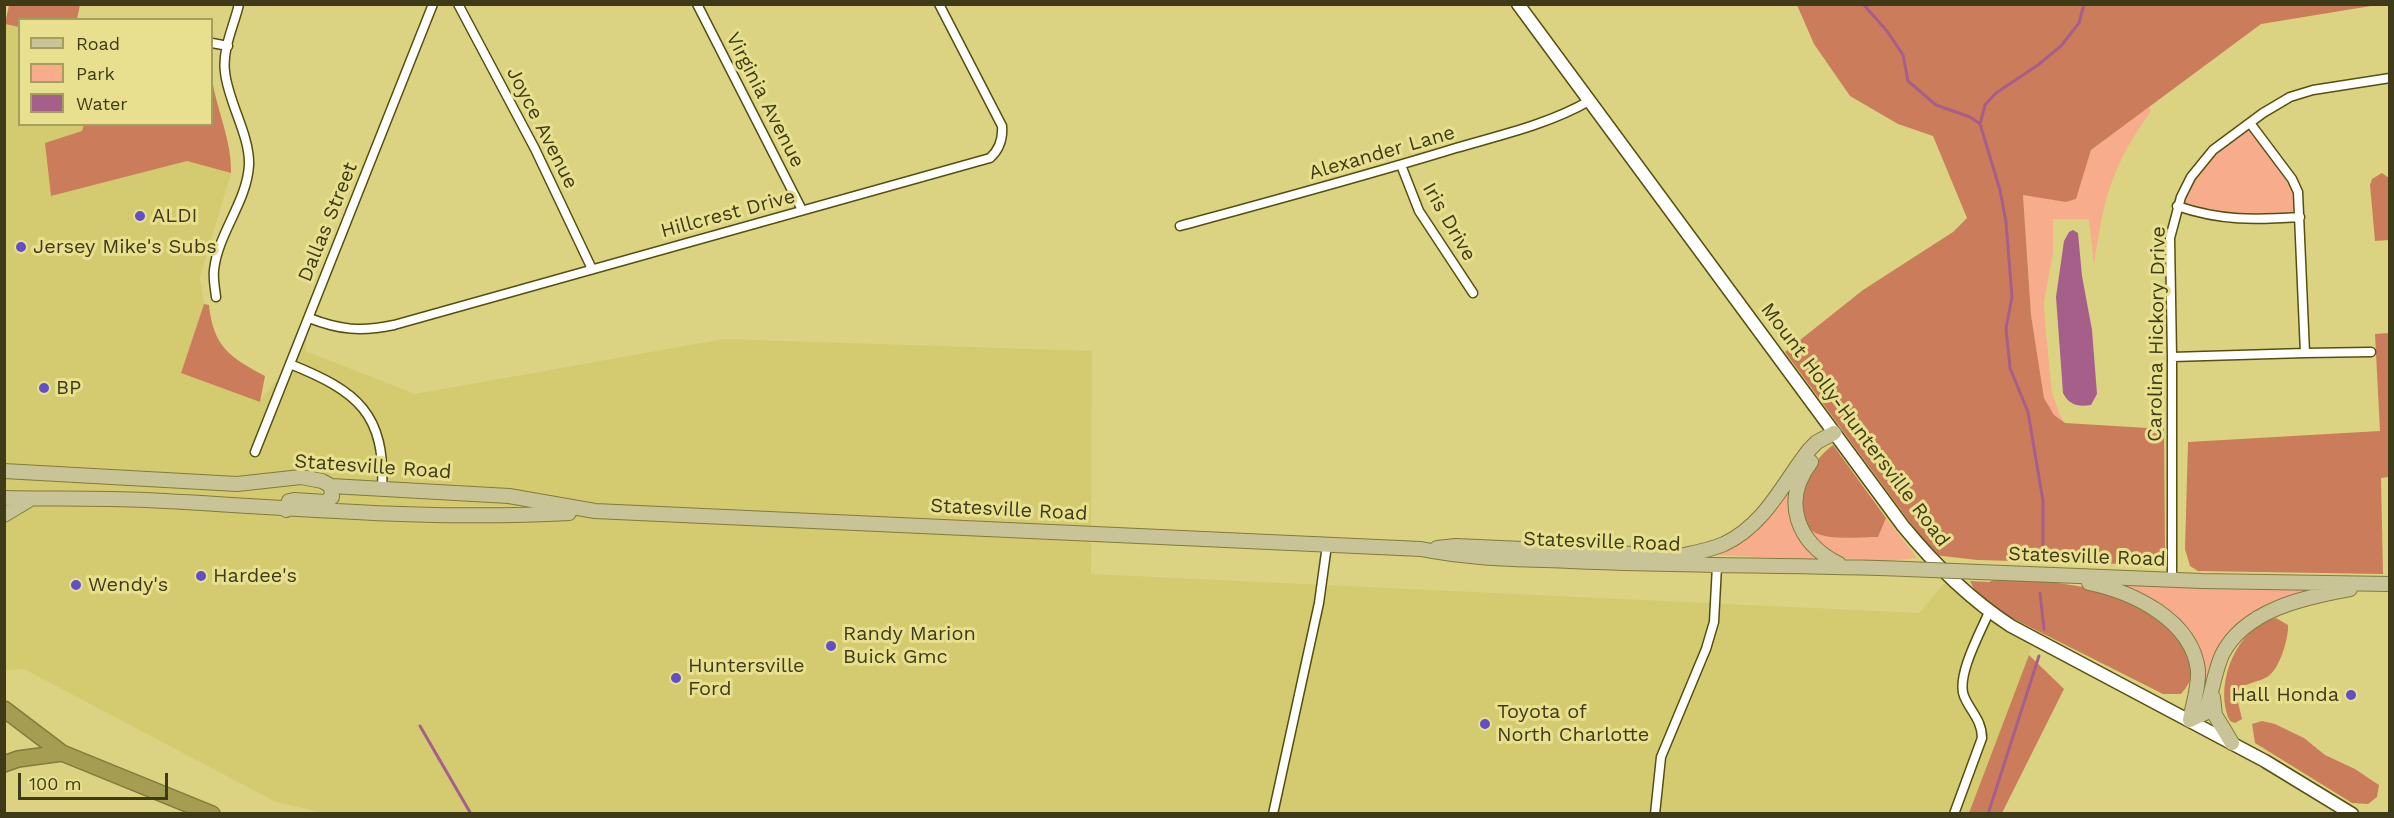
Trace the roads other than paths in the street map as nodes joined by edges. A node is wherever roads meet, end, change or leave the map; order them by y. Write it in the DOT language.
graph roads {
  1 [pos="239,4"];
  2 [pos="433,4"];
  3 [pos="458,4"];
  4 [pos="697,4"];
  5 [pos="939,4"];
  6 [pos="1518,4"];
  7 [pos="213,43"];
  8 [pos="228,46"];
  9 [pos="2390,78"];
  10 [pos="1589,101"];
  11 [pos="2250,123"];
  12 [pos="1401,165"];
  13 [pos="2177,206"];
  14 [pos="802,210"];
  15 [pos="2300,217"];
  16 [pos="1180,226"];
  17 [pos="592,269"];
  18 [pos="1473,293"];
  19 [pos="216,297"];
  20 [pos="309,318"];
  21 [pos="2371,352"];
  22 [pos="2305,353"];
  23 [pos="2172,357"];
  24 [pos="290,364"];
  25 [pos="1834,433"];
  26 [pos="255,452"];
  27 [pos="4,462"];
  28 [pos="4,471"];
  29 [pos="22,471"];
  30 [pos="331,486"];
  31 [pos="382,489"];
  32 [pos="4,498"];
  33 [pos="31,499"];
  34 [pos="286,510"];
  35 [pos="595,511"];
  36 [pos="4,514"];
  37 [pos="1327,544"];
  38 [pos="1421,549"];
  39 [pos="1679,556"];
  40 [pos="1782,564"];
  41 [pos="1717,566"];
  42 [pos="1843,566"];
  43 [pos="2049,576"];
  44 [pos="2172,580"];
  45 [pos="2387,584"];
  46 [pos="1989,612"];
  47 [pos="2212,692"];
  48 [pos="4,695"];
  49 [pos="4,709"];
  50 [pos="2190,720"];
  51 [pos="26,723"];
  52 [pos="2232,743"];
  53 [pos="62,753"];
  54 [pos="4,764"];
  55 [pos="212,813"];
  56 [pos="1273,813"];
  57 [pos="1655,813"];
  58 [pos="1954,813"];
  59 [pos="2352,813"];
  1 -- 8 [label="street"];
  2 -- 20 [label="street, Dallas Street"];
  3 -- 17 [label="street, Joyce Avenue"];
  4 -- 14 [label="street, Virginia Avenue"];
  5 -- 14 [label="street, Hillcrest Drive"];
  6 -- 10 [label="main road, Mount Holly-Huntersville Road"];
  7 -- 8 [label="street"];
  8 -- 19 [label="street"];
  9 -- 11 [label="street, Carolina Hickory Drive"];
  10 -- 12 [label="street, Alexander Lane"];
  10 -- 25 [label="main road, Mount Holly-Huntersville Road"];
  11 -- 13 [label="street, Carolina Hickory Drive"];
  11 -- 15 [label="street"];
  12 -- 16 [label="street, Alexander Lane"];
  12 -- 18 [label="street, Iris Drive"];
  13 -- 15 [label="street"];
  13 -- 23 [label="street, Carolina Hickory Drive"];
  14 -- 17 [label="street, Hillcrest Drive"];
  15 -- 22 [label="street"];
  17 -- 20 [label="street, Hillcrest Drive"];
  20 -- 24 [label="street, Dallas Street"];
  21 -- 22 [label="street"];
  22 -- 23 [label="street"];
  23 -- 44 [label="street, Carolina Hickory Drive"];
  24 -- 26 [label="street, Dallas Street"];
  24 -- 31 [label="street"];
  25 -- 39 [label="main road"];
  25 -- 42 [label="main road"];
  25 -- 46 [label="main road, Mount Holly-Huntersville Road"];
  27 -- 29 [label="main road"];
  28 -- 29 [label="main road, Statesville Road"];
  29 -- 30 [label="main road, Statesville Road"];
  30 -- 31 [label="main road, Statesville Road"];
  30 -- 34 [label="main road"];
  31 -- 35 [label="main road, Statesville Road"];
  32 -- 33 [label="main road, Statesville Road"];
  33 -- 34 [label="main road, Statesville Road"];
  33 -- 36 [label="main road"];
  34 -- 35 [label="main road, Statesville Road"];
  35 -- 37 [label="main road, Statesville Road"];
  37 -- 38 [label="main road, Statesville Road"];
  37 -- 56 [label="street"];
  38 -- 39 [label="main road, Statesville Road"];
  38 -- 41 [label="main road, Statesville Road"];
  39 -- 40 [label="main road, Statesville Road"];
  40 -- 41 [label="main road, Statesville Road"];
  40 -- 42 [label="main road, Statesville Road"];
  41 -- 57 [label="street"];
  42 -- 43 [label="main road, Statesville Road, bridge"];
  43 -- 44 [label="main road, Statesville Road"];
  43 -- 50 [label="main road"];
  44 -- 45 [label="main road, Statesville Road"];
  45 -- 47 [label="main road"];
  46 -- 50 [label="main road, Mount Holly-Huntersville Road"];
  46 -- 58 [label="street"];
  47 -- 50 [label="main road"];
  47 -- 52 [label="main road"];
  48 -- 51 [label="highway"];
  49 -- 51 [label="highway"];
  50 -- 52 [label="main road, Mount Holly-Huntersville Road"];
  51 -- 53 [label="highway"];
  52 -- 59 [label="main road, Mount Holly-Huntersville Road"];
  53 -- 54 [label="highway"];
  53 -- 55 [label="highway"];
}
